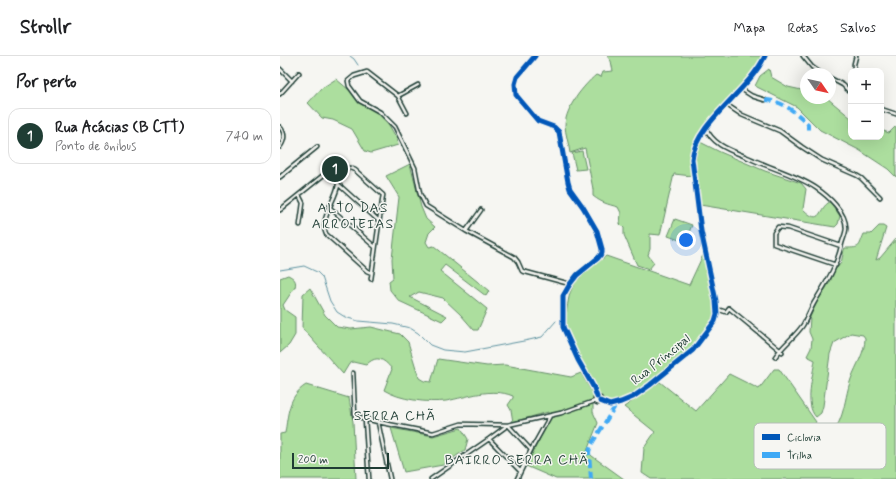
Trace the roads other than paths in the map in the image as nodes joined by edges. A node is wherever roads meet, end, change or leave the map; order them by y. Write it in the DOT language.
graph roads {
  1 [pos="535,56"];
  2 [pos="765,56"];
  3 [pos="803,56"];
  4 [pos="856,56"];
  5 [pos="812,68"];
  6 [pos="854,68"];
  7 [pos="280,70"];
  8 [pos="299,73"];
  9 [pos="292,81"];
  10 [pos="836,81"];
  11 [pos="418,85"];
  12 [pos="741,89"];
  13 [pos="848,90"];
  14 [pos="280,94"];
  15 [pos="398,96"];
  16 [pos="765,100"];
  17 [pos="727,105"];
  18 [pos="884,110"];
  19 [pos="407,113"];
  20 [pos="896,114"];
  21 [pos="280,127"];
  22 [pos="706,127"];
  23 [pos="280,147"];
  24 [pos="317,147"];
  25 [pos="336,172"];
  26 [pos="280,176"];
  27 [pos="338,184"];
  28 [pos="299,195"];
  29 [pos="880,197"];
  30 [pos="329,207"];
  31 [pos="280,210"];
  32 [pos="481,210"];
  33 [pos="379,221"];
  34 [pos="300,225"];
  35 [pos="466,231"];
  36 [pos="842,246"];
  37 [pos="375,248"];
  38 [pos="836,265"];
  39 [pos="372,273"];
  40 [pos="371,279"];
  41 [pos="570,284"];
  42 [pos="717,309"];
  43 [pos="781,351"];
  44 [pos="775,357"];
  45 [pos="353,373"];
  46 [pos="597,398"];
  47 [pos="600,401"];
  48 [pos="595,402"];
  49 [pos="550,416"];
  50 [pos="365,419"];
  51 [pos="378,422"];
  52 [pos="508,425"];
  53 [pos="489,439"];
  54 [pos="531,450"];
  55 [pos="520,471"];
  56 [pos="369,479"];
  57 [pos="390,479"];
  58 [pos="431,479"];
  59 [pos="517,479"];
  1 -- 41 [label="street"];
  2 -- 12 [label="street"];
  3 -- 5 [label="street"];
  4 -- 6 [label="street"];
  7 -- 9 [label="street"];
  8 -- 9 [label="street"];
  9 -- 14 [label="street"];
  10 -- 13 [label="street"];
  11 -- 15 [label="street"];
  12 -- 16 [label="street"];
  12 -- 17 [label="street"];
  15 -- 19 [label="street"];
  15 -- 35 [label="street"];
  17 -- 22 [label="street"];
  17 -- 29 [label="street"];
  18 -- 20 [label="street"];
  21 -- 23 [label="street"];
  22 -- 36 [label="street"];
  22 -- 42 [label="street"];
  24 -- 26 [label="street"];
  25 -- 27 [label="street"];
  25 -- 28 [label="street"];
  25 -- 33 [label="street"];
  27 -- 30 [label="street"];
  27 -- 33 [label="street"];
  28 -- 31 [label="street"];
  28 -- 34 [label="street"];
  30 -- 37 [label="street"];
  30 -- 39 [label="street"];
  32 -- 35 [label="street"];
  33 -- 37 [label="street"];
  35 -- 41 [label="street"];
  36 -- 38 [label="street"];
  36 -- 38 [label="street"];
  37 -- 39 [label="street"];
  38 -- 43 [label="street"];
  39 -- 40 [label="street"];
  41 -- 46 [label="street"];
  42 -- 43 [label="street"];
  42 -- 47 [label="street, Rua Principal"];
  43 -- 44 [label="street"];
  45 -- 50 [label="street"];
  46 -- 47 [label="street"];
  46 -- 48 [label="street"];
  47 -- 48 [label="street"];
  48 -- 49 [label="street"];
  49 -- 52 [label="street"];
  49 -- 54 [label="street"];
  50 -- 51 [label="street"];
  50 -- 56 [label="street"];
  51 -- 52 [label="street"];
  51 -- 57 [label="street"];
  52 -- 53 [label="street"];
  52 -- 54 [label="street"];
  53 -- 55 [label="street"];
  53 -- 58 [label="street"];
  54 -- 55 [label="street"];
  55 -- 59 [label="street"];
}
